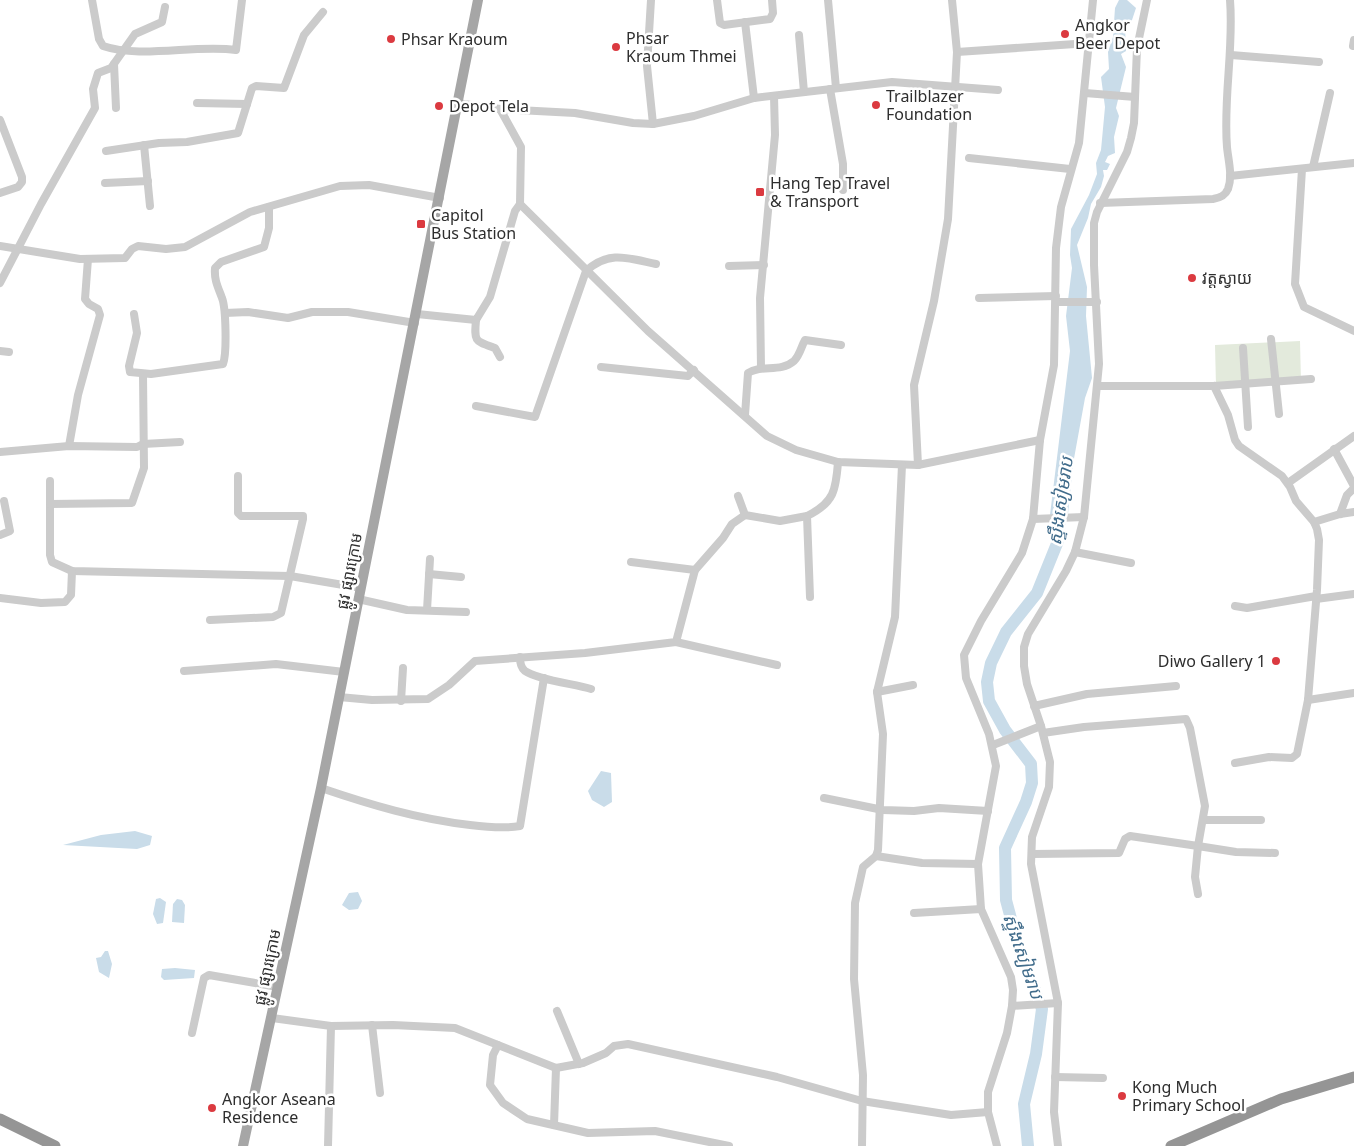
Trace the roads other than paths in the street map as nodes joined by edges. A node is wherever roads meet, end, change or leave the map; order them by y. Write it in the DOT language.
graph roads {
  1 [pos="92,0"];
  2 [pos="242,0"];
  3 [pos="478,0"];
  4 [pos="651,0"];
  5 [pos="717,0"];
  6 [pos="772,0"];
  7 [pos="828,0"];
  8 [pos="952,0"];
  9 [pos="1093,0"];
  10 [pos="1147,0"];
  11 [pos="1230,0"];
  12 [pos="165,7"];
  13 [pos="323,12"];
  14 [pos="745,22"];
  15 [pos="799,35"];
  16 [pos="1090,43"];
  17 [pos="123,49"];
  18 [pos="957,52"];
  19 [pos="1231,55"];
  20 [pos="1319,62"];
  21 [pos="114,64"];
  22 [pos="956,86"];
  23 [pos="833,89"];
  24 [pos="998,90"];
  25 [pos="804,92"];
  26 [pos="1085,93"];
  27 [pos="1330,93"];
  28 [pos="774,96"];
  29 [pos="1132,97"];
  30 [pos="754,98"];
  31 [pos="198,103"];
  32 [pos="457,103"];
  33 [pos="246,104"];
  34 [pos="116,108"];
  35 [pos="500,109"];
  36 [pos="0,120"];
  37 [pos="653,124"];
  38 [pos="144,145"];
  39 [pos="106,151"];
  40 [pos="969,158"];
  41 [pos="1354,163"];
  42 [pos="1313,167"];
  43 [pos="1070,169"];
  44 [pos="1302,169"];
  45 [pos="1230,176"];
  46 [pos="148,180"];
  47 [pos="105,183"];
  48 [pos="843,190"];
  49 [pos="0,193"];
  50 [pos="440,198"];
  51 [pos="1100,203"];
  52 [pos="520,204"];
  53 [pos="150,206"];
  54 [pos="269,207"];
  55 [pos="0,246"];
  56 [pos="19,248"];
  57 [pos="88,259"];
  58 [pos="656,264"];
  59 [pos="729,266"];
  60 [pos="764,266"];
  61 [pos="586,271"];
  62 [pos="0,283"];
  63 [pos="979,298"];
  64 [pos="1056,299"];
  65 [pos="1094,302"];
  66 [pos="225,313"];
  67 [pos="134,314"];
  68 [pos="416,318"];
  69 [pos="476,320"];
  70 [pos="1354,331"];
  71 [pos="1271,339"];
  72 [pos="841,345"];
  73 [pos="1243,348"];
  74 [pos="0,351"];
  75 [pos="10,352"];
  76 [pos="500,357"];
  77 [pos="601,367"];
  78 [pos="761,368"];
  79 [pos="694,370"];
  80 [pos="143,375"];
  81 [pos="1310,379"];
  82 [pos="1274,382"];
  83 [pos="1245,384"];
  84 [pos="1098,386"];
  85 [pos="1214,386"];
  86 [pos="476,406"];
  87 [pos="1279,414"];
  88 [pos="745,415"];
  89 [pos="1248,427"];
  90 [pos="1354,436"];
  91 [pos="1040,440"];
  92 [pos="180,442"];
  93 [pos="143,444"];
  94 [pos="69,446"];
  95 [pos="1334,449"];
  96 [pos="0,452"];
  97 [pos="838,462"];
  98 [pos="902,464"];
  99 [pos="918,465"];
  100 [pos="238,476"];
  101 [pos="50,481"];
  102 [pos="1288,483"];
  103 [pos="1354,487"];
  104 [pos="738,496"];
  105 [pos="4,501"];
  106 [pos="50,504"];
  107 [pos="1354,512"];
  108 [pos="1340,514"];
  109 [pos="745,515"];
  110 [pos="807,516"];
  111 [pos="1081,517"];
  112 [pos="1037,519"];
  113 [pos="1314,522"];
  114 [pos="0,535"];
  115 [pos="1075,552"];
  116 [pos="430,559"];
  117 [pos="631,562"];
  118 [pos="1131,563"];
  119 [pos="695,570"];
  120 [pos="72,571"];
  121 [pos="429,574"];
  122 [pos="290,576"];
  123 [pos="461,577"];
  124 [pos="359,594"];
  125 [pos="1354,594"];
  126 [pos="810,596"];
  127 [pos="1316,597"];
  128 [pos="0,598"];
  129 [pos="1235,606"];
  130 [pos="427,610"];
  131 [pos="466,612"];
  132 [pos="210,620"];
  133 [pos="676,642"];
  134 [pos="520,657"];
  135 [pos="777,664"];
  136 [pos="403,668"];
  137 [pos="184,671"];
  138 [pos="344,672"];
  139 [pos="544,678"];
  140 [pos="913,685"];
  141 [pos="1176,686"];
  142 [pos="591,688"];
  143 [pos="876,692"];
  144 [pos="1354,693"];
  145 [pos="339,697"];
  146 [pos="1308,700"];
  147 [pos="400,701"];
  148 [pos="1034,706"];
  149 [pos="1042,729"];
  150 [pos="993,745"];
  151 [pos="1235,763"];
  152 [pos="321,788"];
  153 [pos="824,798"];
  154 [pos="878,810"];
  155 [pos="988,811"];
  156 [pos="1203,820"];
  157 [pos="1261,820"];
  158 [pos="1198,846"];
  159 [pos="1275,853"];
  160 [pos="1032,854"];
  161 [pos="876,856"];
  162 [pos="978,864"];
  163 [pos="1198,894"];
  164 [pos="981,909"];
  165 [pos="914,913"];
  166 [pos="278,987"];
  167 [pos="1056,1003"];
  168 [pos="1012,1006"];
  169 [pos="557,1011"];
  170 [pos="272,1018"];
  171 [pos="372,1025"];
  172 [pos="331,1026"];
  173 [pos="192,1033"];
  174 [pos="498,1045"];
  175 [pos="579,1064"];
  176 [pos="556,1068"];
  177 [pos="1055,1077"];
  178 [pos="1354,1077"];
  179 [pos="1103,1078"];
  180 [pos="380,1092"];
  181 [pos="862,1101"];
  182 [pos="988,1112"];
  183 [pos="0,1119"];
  184 [pos="554,1125"];
  185 [pos="55,1146"];
  186 [pos="244,1146"];
  187 [pos="328,1146"];
  188 [pos="730,1146"];
  189 [pos="862,1146"];
  190 [pos="997,1146"];
  191 [pos="1058,1146"];
  192 [pos="1171,1146"];
  1 -- 17 [label="street"];
  2 -- 17 [label="street"];
  3 -- 32 [label="main road, ផ្លូវ ផ្សារក្រោម"];
  4 -- 37 [label="street"];
  5 -- 14 [label="street"];
  6 -- 14 [label="street"];
  7 -- 23 [label="street"];
  8 -- 18 [label="street"];
  9 -- 16 [label="street"];
  10 -- 29 [label="street"];
  11 -- 19 [label="street"];
  12 -- 17 [label="street"];
  13 -- 33 [label="street"];
  14 -- 30 [label="street"];
  15 -- 25 [label="street"];
  16 -- 18 [label="street"];
  16 -- 26 [label="street"];
  17 -- 21 [label="street"];
  18 -- 22 [label="street"];
  19 -- 20 [label="street"];
  19 -- 45 [label="street"];
  21 -- 34 [label="street"];
  21 -- 56 [label="street"];
  22 -- 23 [label="street"];
  22 -- 24 [label="street"];
  22 -- 99 [label="street"];
  23 -- 25 [label="street"];
  23 -- 48 [label="street"];
  25 -- 28 [label="street"];
  26 -- 29 [label="street"];
  26 -- 43 [label="street"];
  27 -- 42 [label="street"];
  28 -- 30 [label="street"];
  28 -- 60 [label="street"];
  29 -- 51 [label="street"];
  30 -- 37 [label="street"];
  31 -- 33 [label="street"];
  32 -- 35 [label="street"];
  32 -- 50 [label="main road, ផ្លូវ ផ្សារក្រោម"];
  33 -- 38 [label="street"];
  35 -- 37 [label="street"];
  35 -- 52 [label="street"];
  36 -- 49 [label="street"];
  38 -- 39 [label="street"];
  38 -- 46 [label="street"];
  40 -- 43 [label="street"];
  41 -- 42 [label="street"];
  42 -- 44 [label="street"];
  43 -- 64 [label="street"];
  44 -- 45 [label="street"];
  44 -- 70 [label="street"];
  45 -- 51 [label="street"];
  46 -- 47 [label="street"];
  46 -- 53 [label="street"];
  50 -- 54 [label="street"];
  50 -- 68 [label="main road, ផ្លូវ ផ្សារក្រោម"];
  51 -- 65 [label="street"];
  52 -- 61 [label="street"];
  52 -- 69 [label="street"];
  54 -- 57 [label="street"];
  54 -- 66 [label="street"];
  55 -- 56 [label="street"];
  56 -- 57 [label="street"];
  56 -- 62 [label="street"];
  57 -- 94 [label="street"];
  58 -- 61 [label="street"];
  59 -- 60 [label="street"];
  60 -- 78 [label="street"];
  61 -- 79 [label="street"];
  61 -- 86 [label="street"];
  63 -- 64 [label="street"];
  64 -- 65 [label="street"];
  64 -- 91 [label="street"];
  65 -- 84 [label="street"];
  66 -- 68 [label="street"];
  66 -- 80 [label="street"];
  67 -- 80 [label="street"];
  68 -- 69 [label="street"];
  68 -- 124 [label="main road, ផ្លូវ ផ្សារក្រោម"];
  69 -- 76 [label="street"];
  71 -- 82 [label="street"];
  72 -- 78 [label="street"];
  73 -- 83 [label="street"];
  74 -- 75 [label="street"];
  77 -- 79 [label="street"];
  78 -- 88 [label="street"];
  79 -- 88 [label="street"];
  80 -- 93 [label="street"];
  81 -- 82 [label="street"];
  82 -- 83 [label="street"];
  82 -- 87 [label="street"];
  83 -- 85 [label="street"];
  83 -- 89 [label="street"];
  84 -- 85 [label="street"];
  84 -- 111 [label="street"];
  85 -- 102 [label="street"];
  88 -- 97 [label="street"];
  90 -- 95 [label="street"];
  91 -- 99 [label="street"];
  91 -- 112 [label="street"];
  92 -- 93 [label="street"];
  93 -- 94 [label="street"];
  93 -- 106 [label="street"];
  94 -- 96 [label="street"];
  95 -- 102 [label="street"];
  95 -- 103 [label="street"];
  97 -- 98 [label="street"];
  97 -- 110 [label="street"];
  98 -- 99 [label="street"];
  98 -- 143 [label="street"];
  100 -- 122 [label="street"];
  101 -- 106 [label="street"];
  102 -- 113 [label="street"];
  103 -- 108 [label="street"];
  104 -- 109 [label="street"];
  105 -- 114 [label="street"];
  106 -- 120 [label="street"];
  107 -- 108 [label="street"];
  108 -- 113 [label="street"];
  109 -- 110 [label="street"];
  109 -- 119 [label="street"];
  110 -- 126 [label="street"];
  111 -- 112 [label="street"];
  111 -- 115 [label="street"];
  112 -- 150 [label="street"];
  113 -- 127 [label="street"];
  115 -- 118 [label="street"];
  115 -- 148 [label="street"];
  116 -- 121 [label="street"];
  117 -- 119 [label="street"];
  119 -- 133 [label="street"];
  120 -- 122 [label="street"];
  120 -- 128 [label="street"];
  121 -- 123 [label="street"];
  121 -- 130 [label="street"];
  122 -- 124 [label="street"];
  122 -- 132 [label="street"];
  124 -- 130 [label="street"];
  124 -- 138 [label="main road, ផ្លូវ ផ្សារក្រោម"];
  125 -- 127 [label="street"];
  127 -- 129 [label="street"];
  127 -- 146 [label="street"];
  130 -- 131 [label="street"];
  133 -- 134 [label="street"];
  133 -- 135 [label="street"];
  134 -- 139 [label="street"];
  134 -- 147 [label="street"];
  136 -- 147 [label="street"];
  137 -- 138 [label="street"];
  138 -- 145 [label="main road, ផ្លូវ ផ្សារក្រោម"];
  139 -- 142 [label="street"];
  139 -- 152 [label="street"];
  140 -- 143 [label="street"];
  141 -- 148 [label="street"];
  143 -- 154 [label="street"];
  144 -- 146 [label="street"];
  145 -- 147 [label="street"];
  145 -- 152 [label="main road, ផ្លូវ ផ្សារក្រោម"];
  146 -- 151 [label="street"];
  148 -- 149 [label="street"];
  149 -- 150 [label="street"];
  149 -- 156 [label="street"];
  149 -- 160 [label="street"];
  150 -- 155 [label="street"];
  152 -- 166 [label="main road, ផ្លូវ ផ្សារក្រោម"];
  153 -- 154 [label="street"];
  154 -- 155 [label="street"];
  154 -- 161 [label="street"];
  155 -- 162 [label="street"];
  156 -- 157 [label="street"];
  156 -- 158 [label="street"];
  158 -- 159 [label="street"];
  158 -- 160 [label="street"];
  158 -- 163 [label="street"];
  160 -- 167 [label="street"];
  161 -- 162 [label="street"];
  161 -- 181 [label="street"];
  162 -- 164 [label="street"];
  164 -- 165 [label="street"];
  164 -- 168 [label="street"];
  166 -- 170 [label="main road, ផ្លូវ ផ្សារក្រោម"];
  166 -- 173 [label="street"];
  167 -- 168 [label="street"];
  167 -- 177 [label="street"];
  168 -- 182 [label="street"];
  169 -- 175 [label="street"];
  170 -- 172 [label="street"];
  170 -- 186 [label="main road, ផ្លូវ ផ្សារក្រោម"];
  171 -- 172 [label="street"];
  171 -- 174 [label="street"];
  171 -- 180 [label="street"];
  172 -- 187 [label="street"];
  174 -- 176 [label="street"];
  174 -- 184 [label="street"];
  175 -- 176 [label="street"];
  175 -- 181 [label="street"];
  176 -- 184 [label="street"];
  177 -- 179 [label="street"];
  177 -- 191 [label="street"];
  178 -- 192 [label="highway"];
  181 -- 182 [label="street"];
  181 -- 189 [label="street"];
  182 -- 190 [label="street"];
  183 -- 185 [label="highway"];
  184 -- 188 [label="street"];
}
